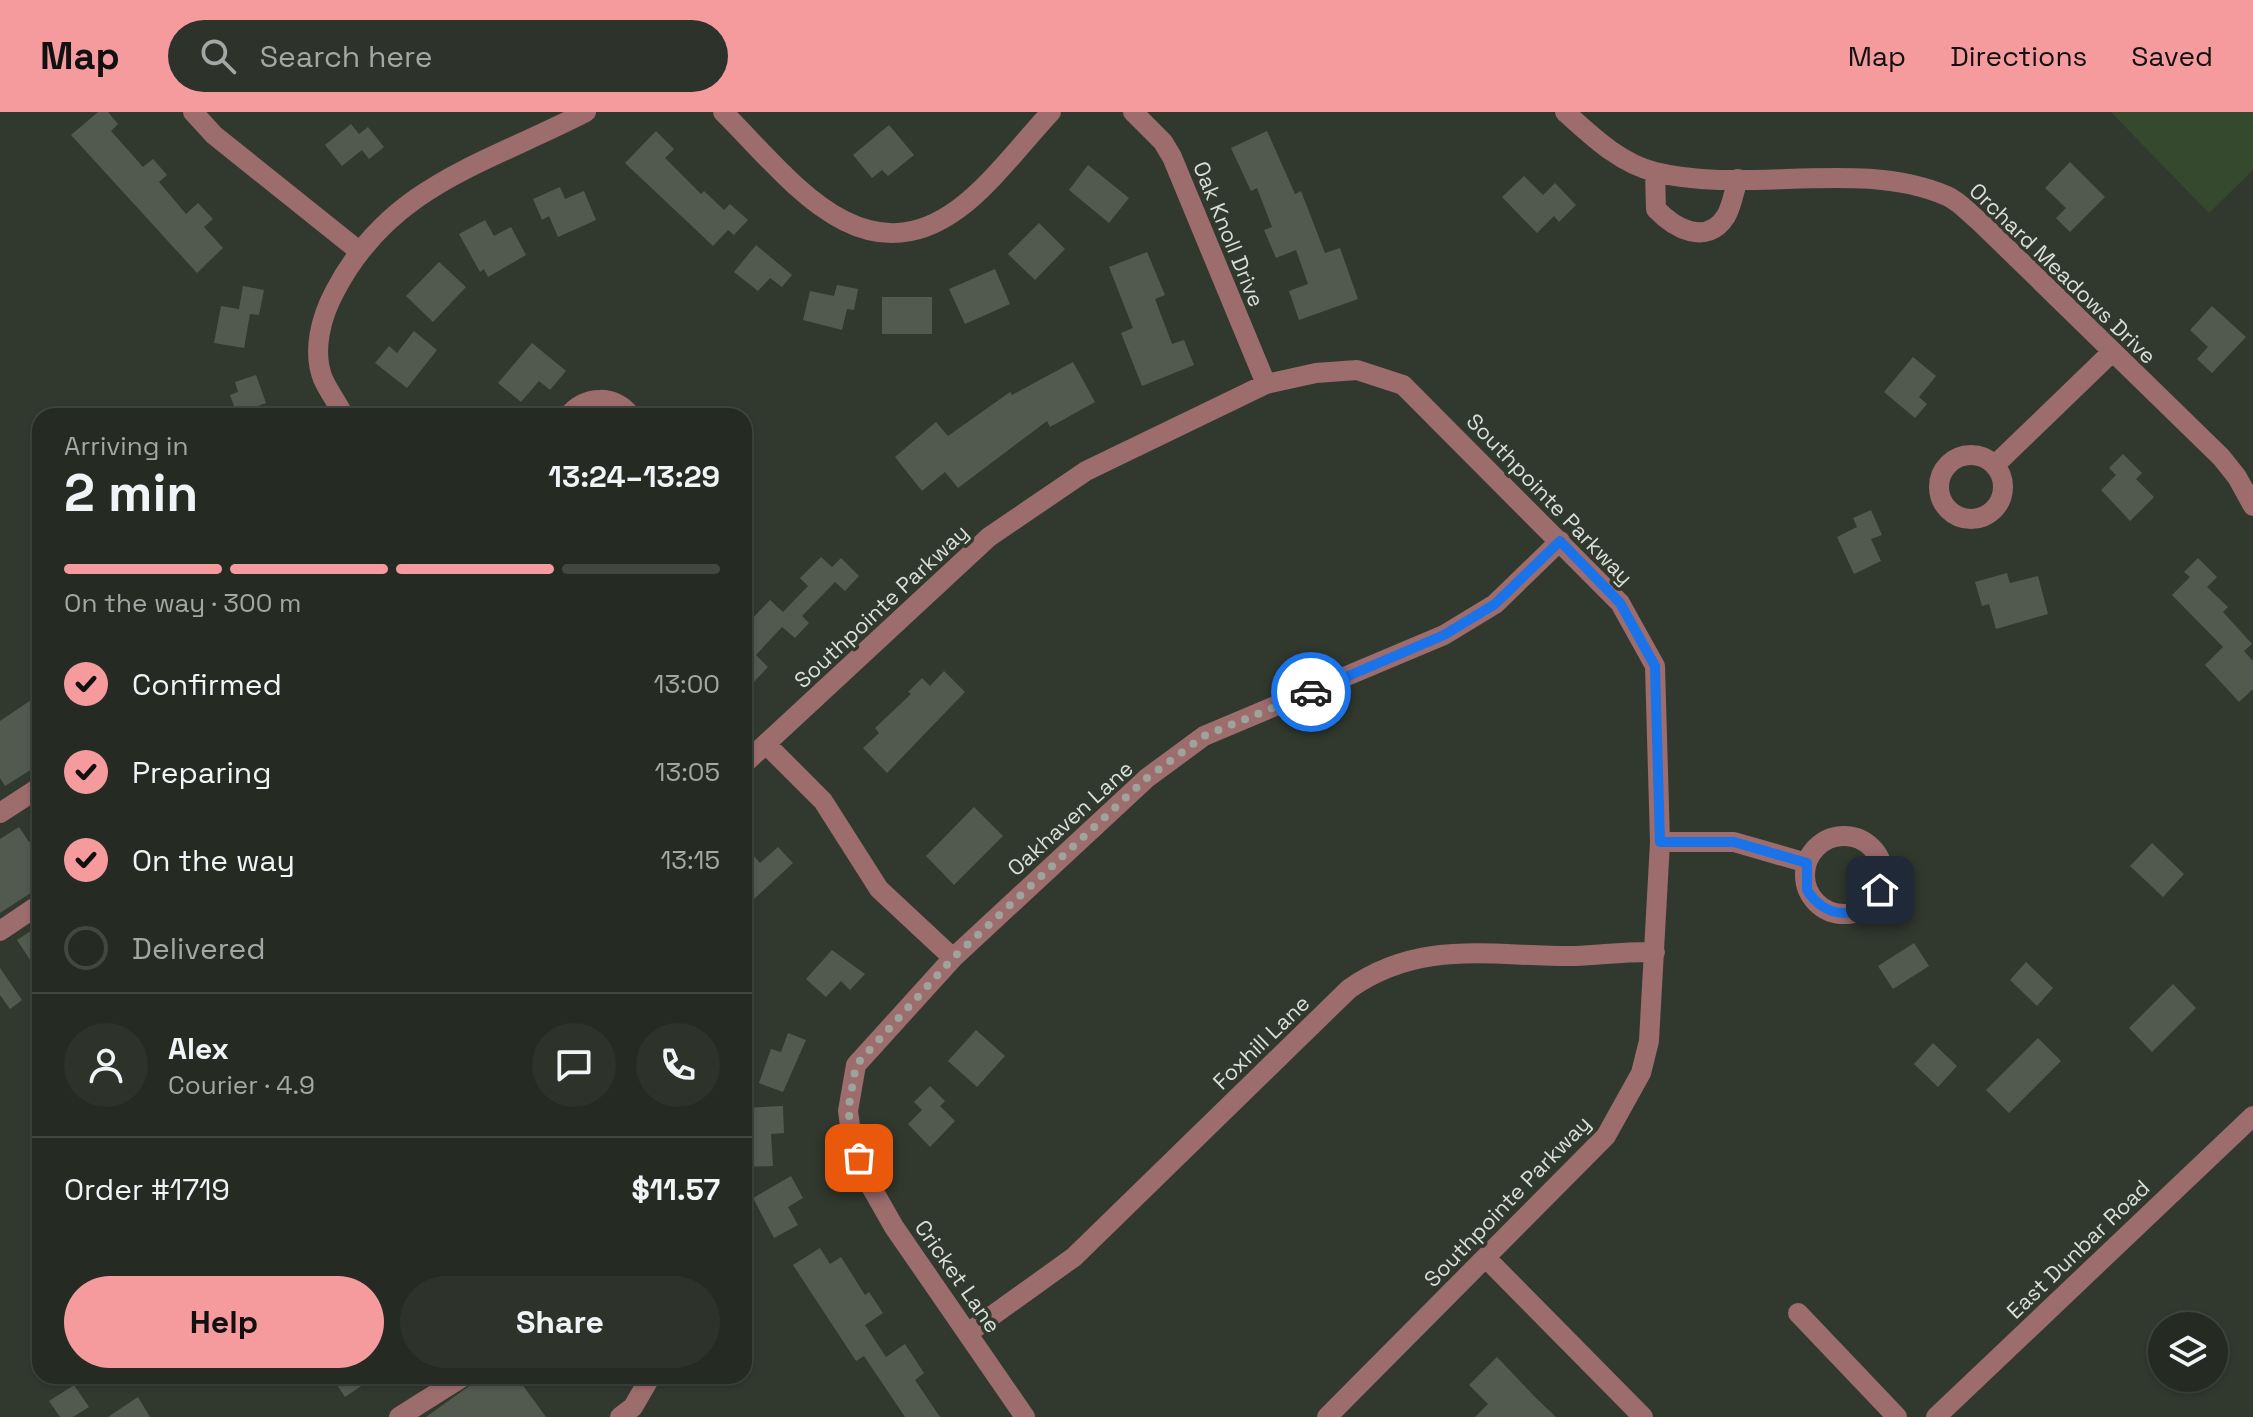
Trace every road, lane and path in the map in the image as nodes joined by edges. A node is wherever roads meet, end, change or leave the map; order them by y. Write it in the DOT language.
graph roads {
  1 [pos="193,112"];
  2 [pos="586,112"];
  3 [pos="723,112"];
  4 [pos="1051,112"];
  5 [pos="1133,112"];
  6 [pos="1565,112"];
  7 [pos="1655,172"];
  8 [pos="1738,179"];
  9 [pos="359,251"];
  10 [pos="2111,353"];
  11 [pos="1266,384"];
  12 [pos="340,408"];
  13 [pos="576,408"];
  14 [pos="622,408"];
  15 [pos="1995,465"];
  16 [pos="2253,506"];
  17 [pos="1560,541"];
  18 [pos="767,745"];
  19 [pos="752,757"];
  20 [pos="32,792"];
  21 [pos="0,813"];
  22 [pos="1660,842"];
  23 [pos="1807,863"];
  24 [pos="32,909"];
  25 [pos="0,931"];
  26 [pos="1655,952"];
  27 [pos="953,958"];
  28 [pos="856,1065"];
  29 [pos="2253,1116"];
  30 [pos="1486,1258"];
  31 [pos="1798,1313"];
  32 [pos="968,1333"];
  33 [pos="451,1384"];
  34 [pos="646,1384"];
  35 [pos="399,1417"];
  36 [pos="620,1417"];
  37 [pos="1025,1417"];
  38 [pos="1327,1417"];
  39 [pos="1643,1417"];
  40 [pos="1897,1417"];
  41 [pos="1936,1417"];
  1 -- 9 [label="street"];
  2 -- 9 [label="street"];
  3 -- 4 [label="street"];
  5 -- 11 [label="street, Oak Knoll Drive"];
  6 -- 7 [label="street, Orchard Meadows Drive"];
  7 -- 8 [label="street, Orchard Meadows Drive"];
  7 -- 8 [label="street"];
  8 -- 10 [label="street, Orchard Meadows Drive"];
  9 -- 12 [label="street"];
  10 -- 15 [label="street"];
  10 -- 16 [label="street, Orchard Meadows Drive"];
  11 -- 17 [label="street, Southpointe Parkway"];
  11 -- 18 [label="street, Southpointe Parkway"];
  13 -- 14 [label="street"];
  17 -- 22 [label="street, Southpointe Parkway"];
  17 -- 27 [label="street, Oakhaven Lane"];
  18 -- 19 [label="street, Southpointe Parkway"];
  18 -- 27 [label="street"];
  20 -- 21 [label="street"];
  22 -- 23 [label="street"];
  22 -- 26 [label="street, Southpointe Parkway"];
  24 -- 25 [label="street"];
  26 -- 30 [label="street, Southpointe Parkway"];
  26 -- 32 [label="street, Foxhill Lane"];
  27 -- 28 [label="street, Oakhaven Lane"];
  28 -- 32 [label="street, Cricket Lane"];
  29 -- 41 [label="street, East Dunbar Road"];
  30 -- 38 [label="street, Southpointe Parkway"];
  30 -- 39 [label="street"];
  31 -- 40 [label="street"];
  32 -- 37 [label="street, Cricket Lane"];
  33 -- 35 [label="street"];
  34 -- 36 [label="street"];
}
